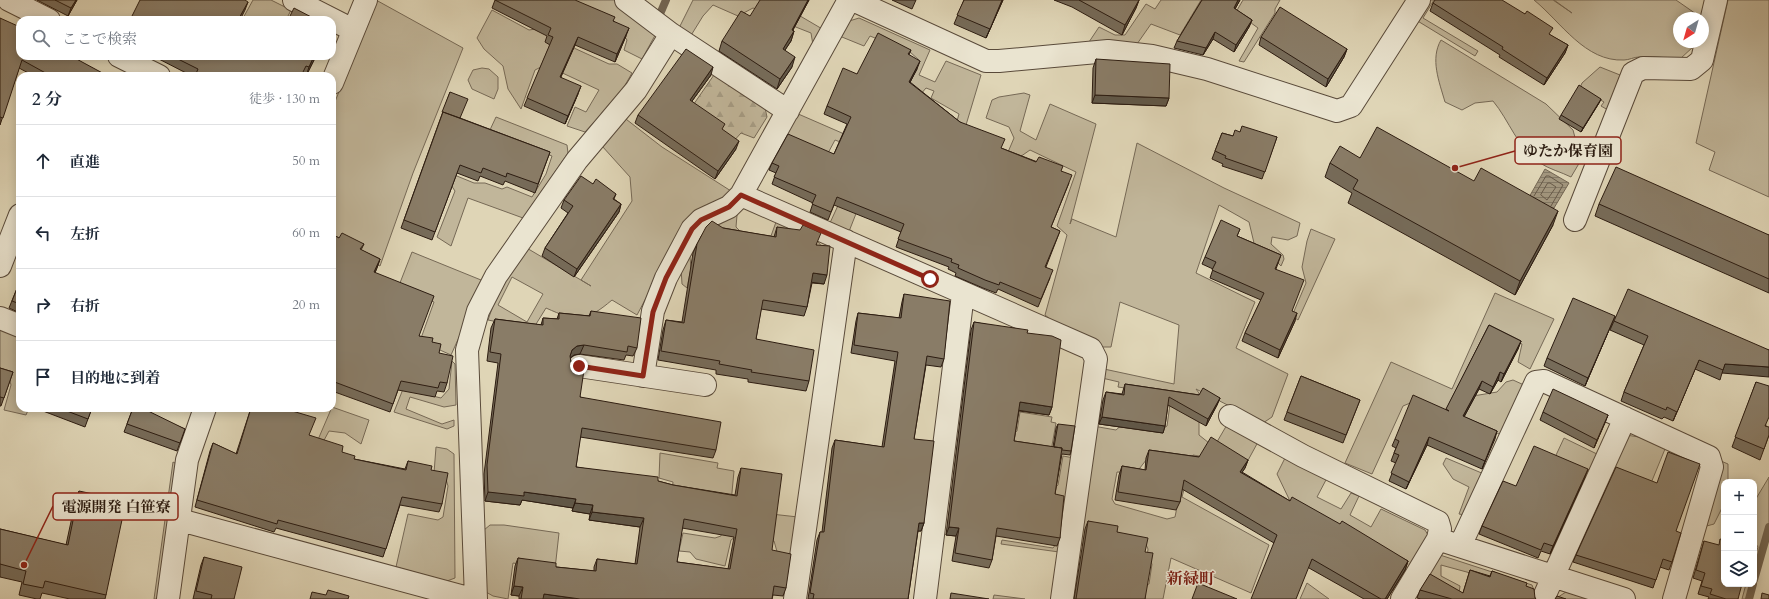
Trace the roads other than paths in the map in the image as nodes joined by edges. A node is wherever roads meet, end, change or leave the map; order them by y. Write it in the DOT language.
graph roads {
  1 [pos="9,0"];
  2 [pos="294,0"];
  3 [pos="366,0"];
  4 [pos="626,0"];
  5 [pos="849,0"];
  6 [pos="853,0"];
  7 [pos="1419,0"];
  8 [pos="1716,0"];
  9 [pos="41,16"];
  10 [pos="325,16"];
  11 [pos="336,21"];
  12 [pos="353,30"];
  13 [pos="671,34"];
  14 [pos="127,60"];
  15 [pos="151,72"];
  16 [pos="336,73"];
  17 [pos="788,110"];
  18 [pos="741,195"];
  19 [pos="1576,220"];
  20 [pos="16,225"];
  21 [pos="846,241"];
  22 [pos="0,266"];
  23 [pos="963,294"];
  24 [pos="0,318"];
  25 [pos="16,324"];
  26 [pos="579,366"];
  27 [pos="643,376"];
  28 [pos="705,386"];
  29 [pos="204,412"];
  30 [pos="1230,416"];
  31 [pos="1625,418"];
  32 [pos="180,520"];
  33 [pos="1438,539"];
  34 [pos="1460,546"];
  35 [pos="1553,576"];
  36 [pos="168,599"];
  37 [pos="472,599"];
  38 [pos="476,599"];
  39 [pos="795,599"];
  40 [pos="925,599"];
  41 [pos="1062,599"];
  42 [pos="1402,599"];
  43 [pos="1543,599"];
  44 [pos="1624,599"];
  45 [pos="1674,599"];
  1 -- 9 [label="street"];
  2 -- 10 [label="street"];
  3 -- 12 [label="street"];
  4 -- 13 [label="street"];
  5 -- 17 [label="street"];
  6 -- 7 [label="street"];
  8 -- 19 [label="street"];
  11 -- 12 [label="street"];
  12 -- 16 [label="street"];
  13 -- 17 [label="street"];
  13 -- 38 [label="street"];
  14 -- 15 [label="street"];
  17 -- 18 [label="street"];
  18 -- 21 [label="street"];
  18 -- 27 [label="street"];
  20 -- 22 [label="street"];
  21 -- 23 [label="street"];
  21 -- 39 [label="street"];
  23 -- 40 [label="street"];
  23 -- 41 [label="street"];
  24 -- 25 [label="street"];
  26 -- 27 [label="street"];
  27 -- 28 [label="street"];
  29 -- 32 [label="street"];
  30 -- 33 [label="street"];
  31 -- 34 [label="street"];
  31 -- 35 [label="street"];
  31 -- 45 [label="street"];
  32 -- 36 [label="street"];
  32 -- 37 [label="street"];
  33 -- 34 [label="street"];
  33 -- 42 [label="street"];
  34 -- 35 [label="street"];
  35 -- 43 [label="street"];
  35 -- 44 [label="street"];
}
